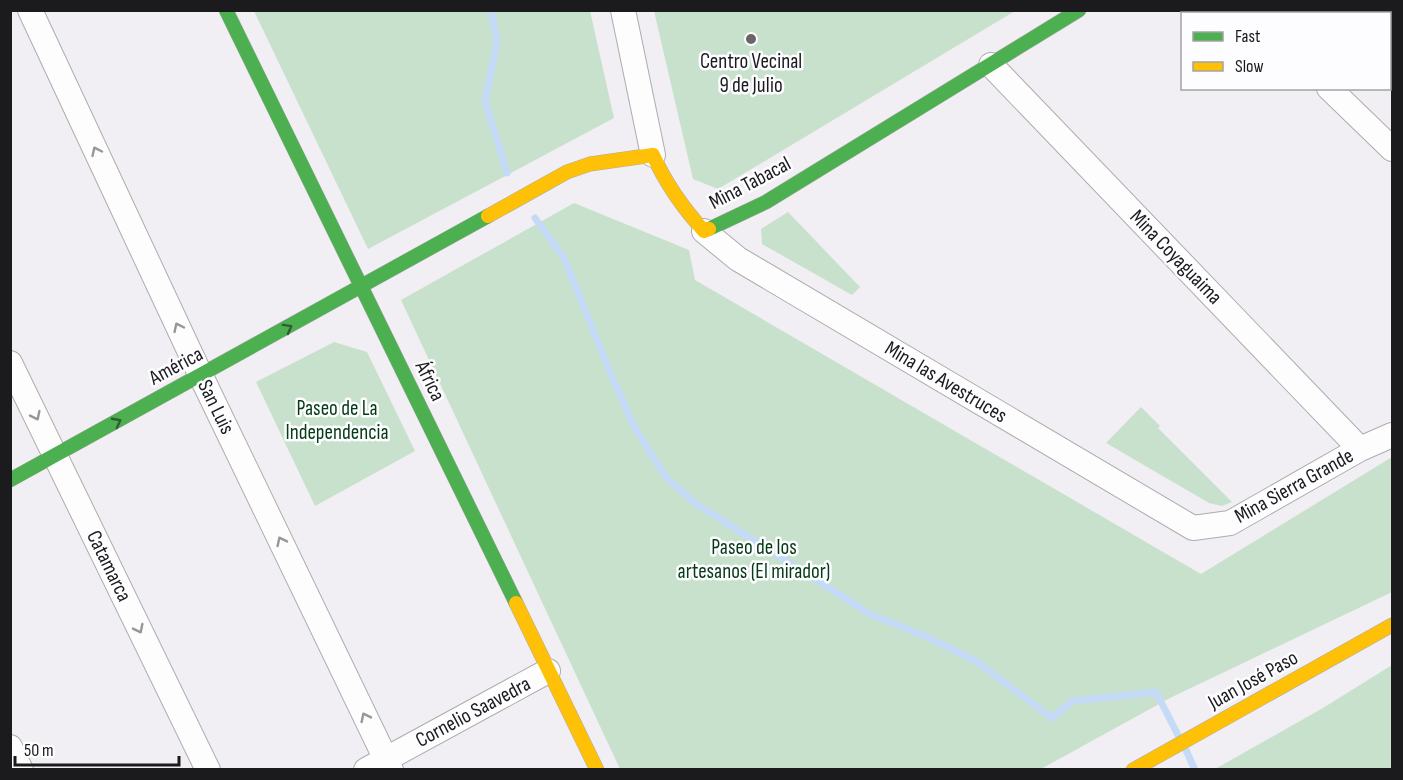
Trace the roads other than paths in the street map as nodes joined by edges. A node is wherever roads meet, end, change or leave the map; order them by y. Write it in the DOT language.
graph roads {
  1 [pos="15,10"];
  2 [pos="30,10"];
  3 [pos="226,10"];
  4 [pos="623,10"];
  5 [pos="1079,10"];
  6 [pos="10,13"];
  7 [pos="991,65"];
  8 [pos="1331,90"];
  9 [pos="1392,149"];
  10 [pos="653,155"];
  11 [pos="704,231"];
  12 [pos="360,288"];
  13 [pos="10,363"];
  14 [pos="201,376"];
  15 [pos="1392,435"];
  16 [pos="1360,449"];
  17 [pos="55,455"];
  18 [pos="10,480"];
  19 [pos="1192,528"];
  20 [pos="1392,626"];
  21 [pos="548,671"];
  22 [pos="10,747"];
  23 [pos="381,766"];
  24 [pos="21,770"];
  25 [pos="208,770"];
  26 [pos="597,770"];
  27 [pos="1132,770"];
  1 -- 6 [label="street"];
  14 -- 2 [label="street, San Luis, one-way"];
  3 -- 12 [label="street, África"];
  4 -- 10 [label="street"];
  5 -- 7 [label="street, Mina Tabacal"];
  7 -- 11 [label="street, Mina Tabacal"];
  7 -- 16 [label="street, Mina Coyaguaima"];
  8 -- 9 [label="street"];
  10 -- 11 [label="street, Mina Tabacal"];
  10 -- 12 [label="street"];
  11 -- 19 [label="street, Mina las Avestruces"];
  14 -- 12 [label="street, América, one-way"];
  12 -- 21 [label="street, África"];
  13 -- 17 [label="street, Catamarca, one-way"];
  17 -- 14 [label="street, América, one-way"];
  23 -- 14 [label="street, San Luis, one-way"];
  15 -- 16 [label="street, Mina Sierra Grande"];
  16 -- 19 [label="street, Mina Sierra Grande"];
  17 -- 18 [label="street, América"];
  17 -- 25 [label="street, Catamarca, one-way"];
  20 -- 27 [label="street, Juan José Paso"];
  21 -- 23 [label="street, Cornelio Saavedra"];
  21 -- 26 [label="street, África"];
  22 -- 24 [label="street"];
}
